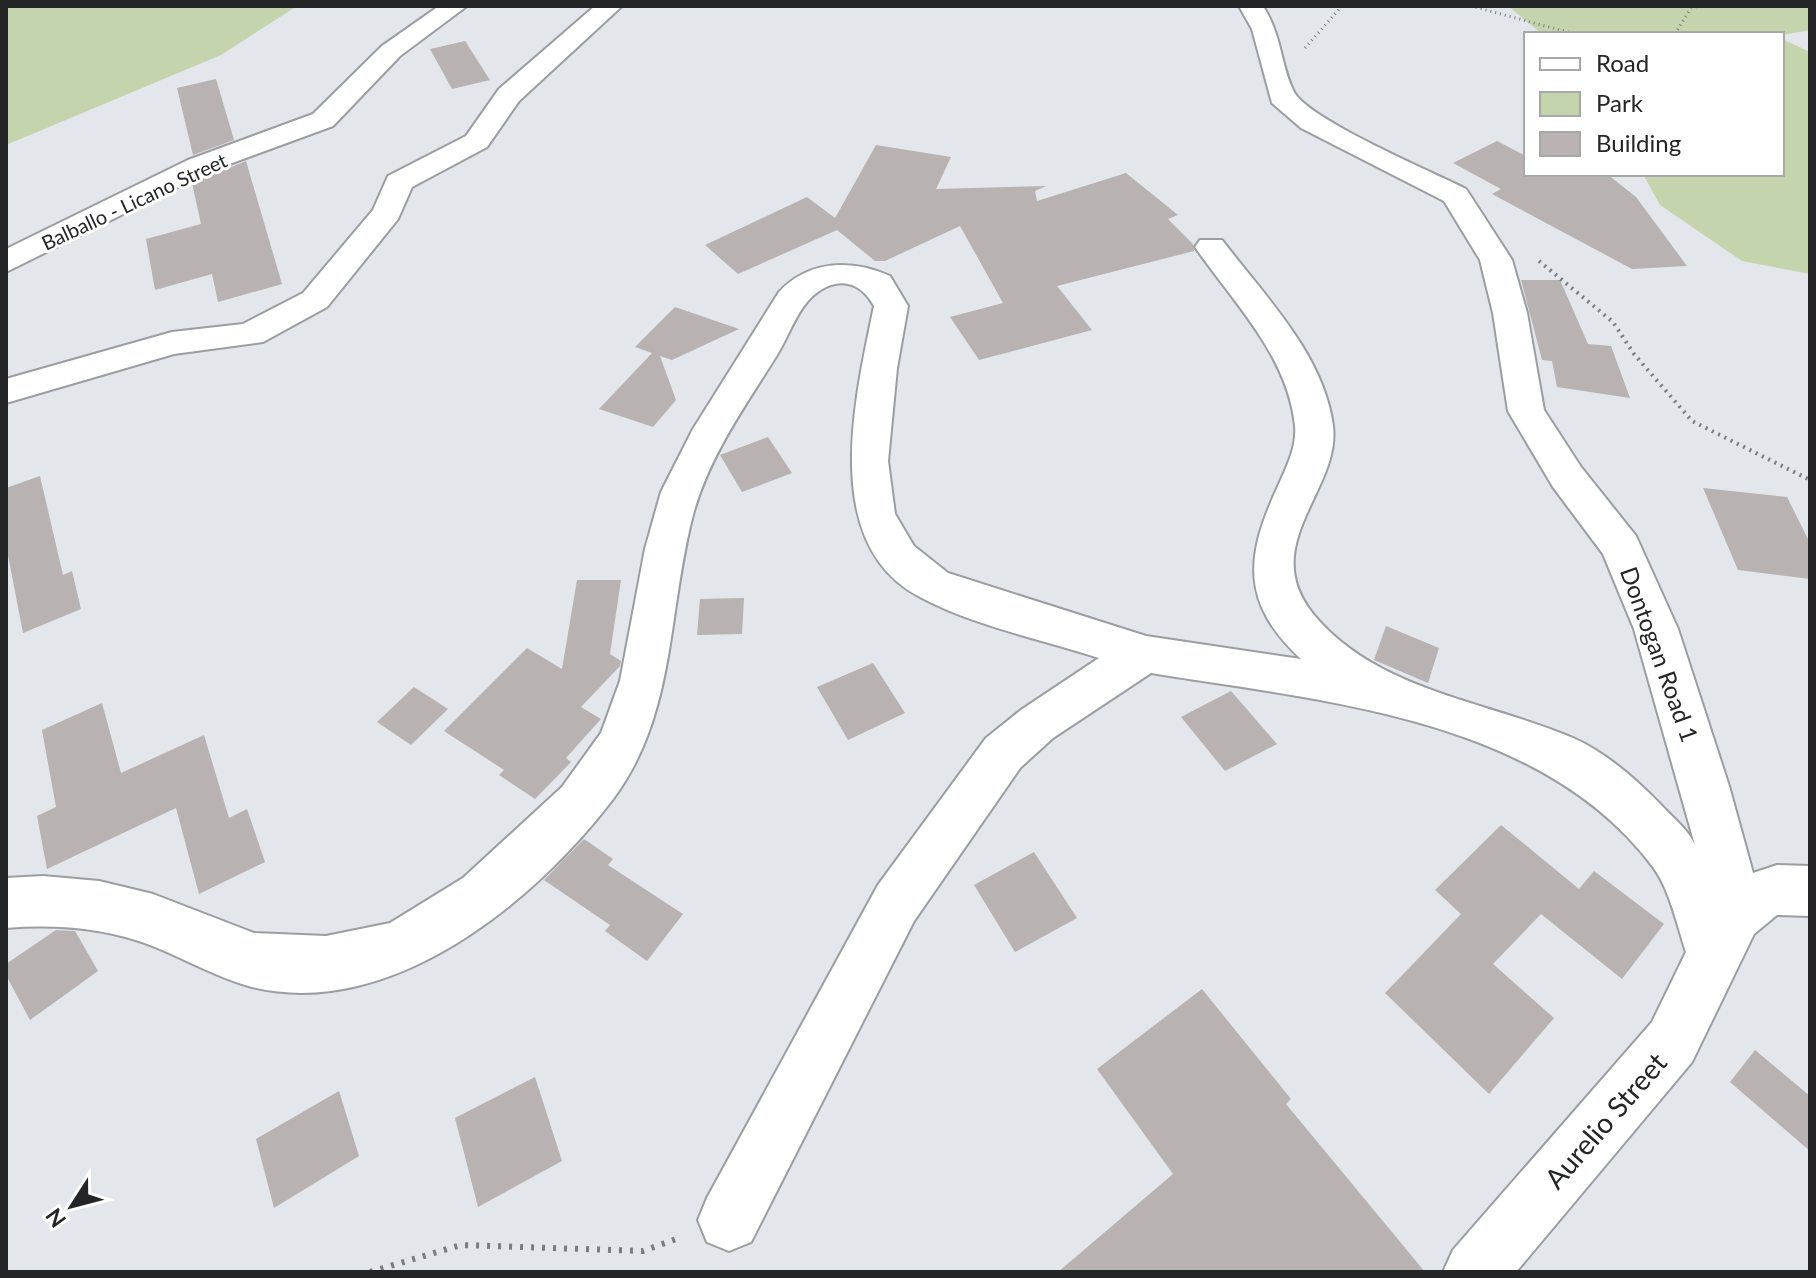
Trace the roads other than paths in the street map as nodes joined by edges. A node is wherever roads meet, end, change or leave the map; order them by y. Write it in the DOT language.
graph roads {
  1 [pos="455,6"];
  2 [pos="610,6"];
  3 [pos="1251,6"];
  4 [pos="1211,247"];
  5 [pos="6,262"];
  6 [pos="6,391"];
  7 [pos="1146,654"];
  8 [pos="1388,692"];
  9 [pos="1810,891"];
  10 [pos="6,903"];
  11 [pos="1724,935"];
  12 [pos="729,1220"];
  13 [pos="1475,1272"];
  1 -- 5 [label="street, Balballo - Licano Street"];
  2 -- 6 [label="street"];
  3 -- 11 [label="street, Dontogan Road 1"];
  4 -- 8 [label="street"];
  7 -- 8 [label="street"];
  7 -- 10 [label="street"];
  7 -- 12 [label="street"];
  8 -- 11 [label="street"];
  9 -- 11 [label="street, Aurelio Street"];
  11 -- 13 [label="street, Aurelio Street"];
}
